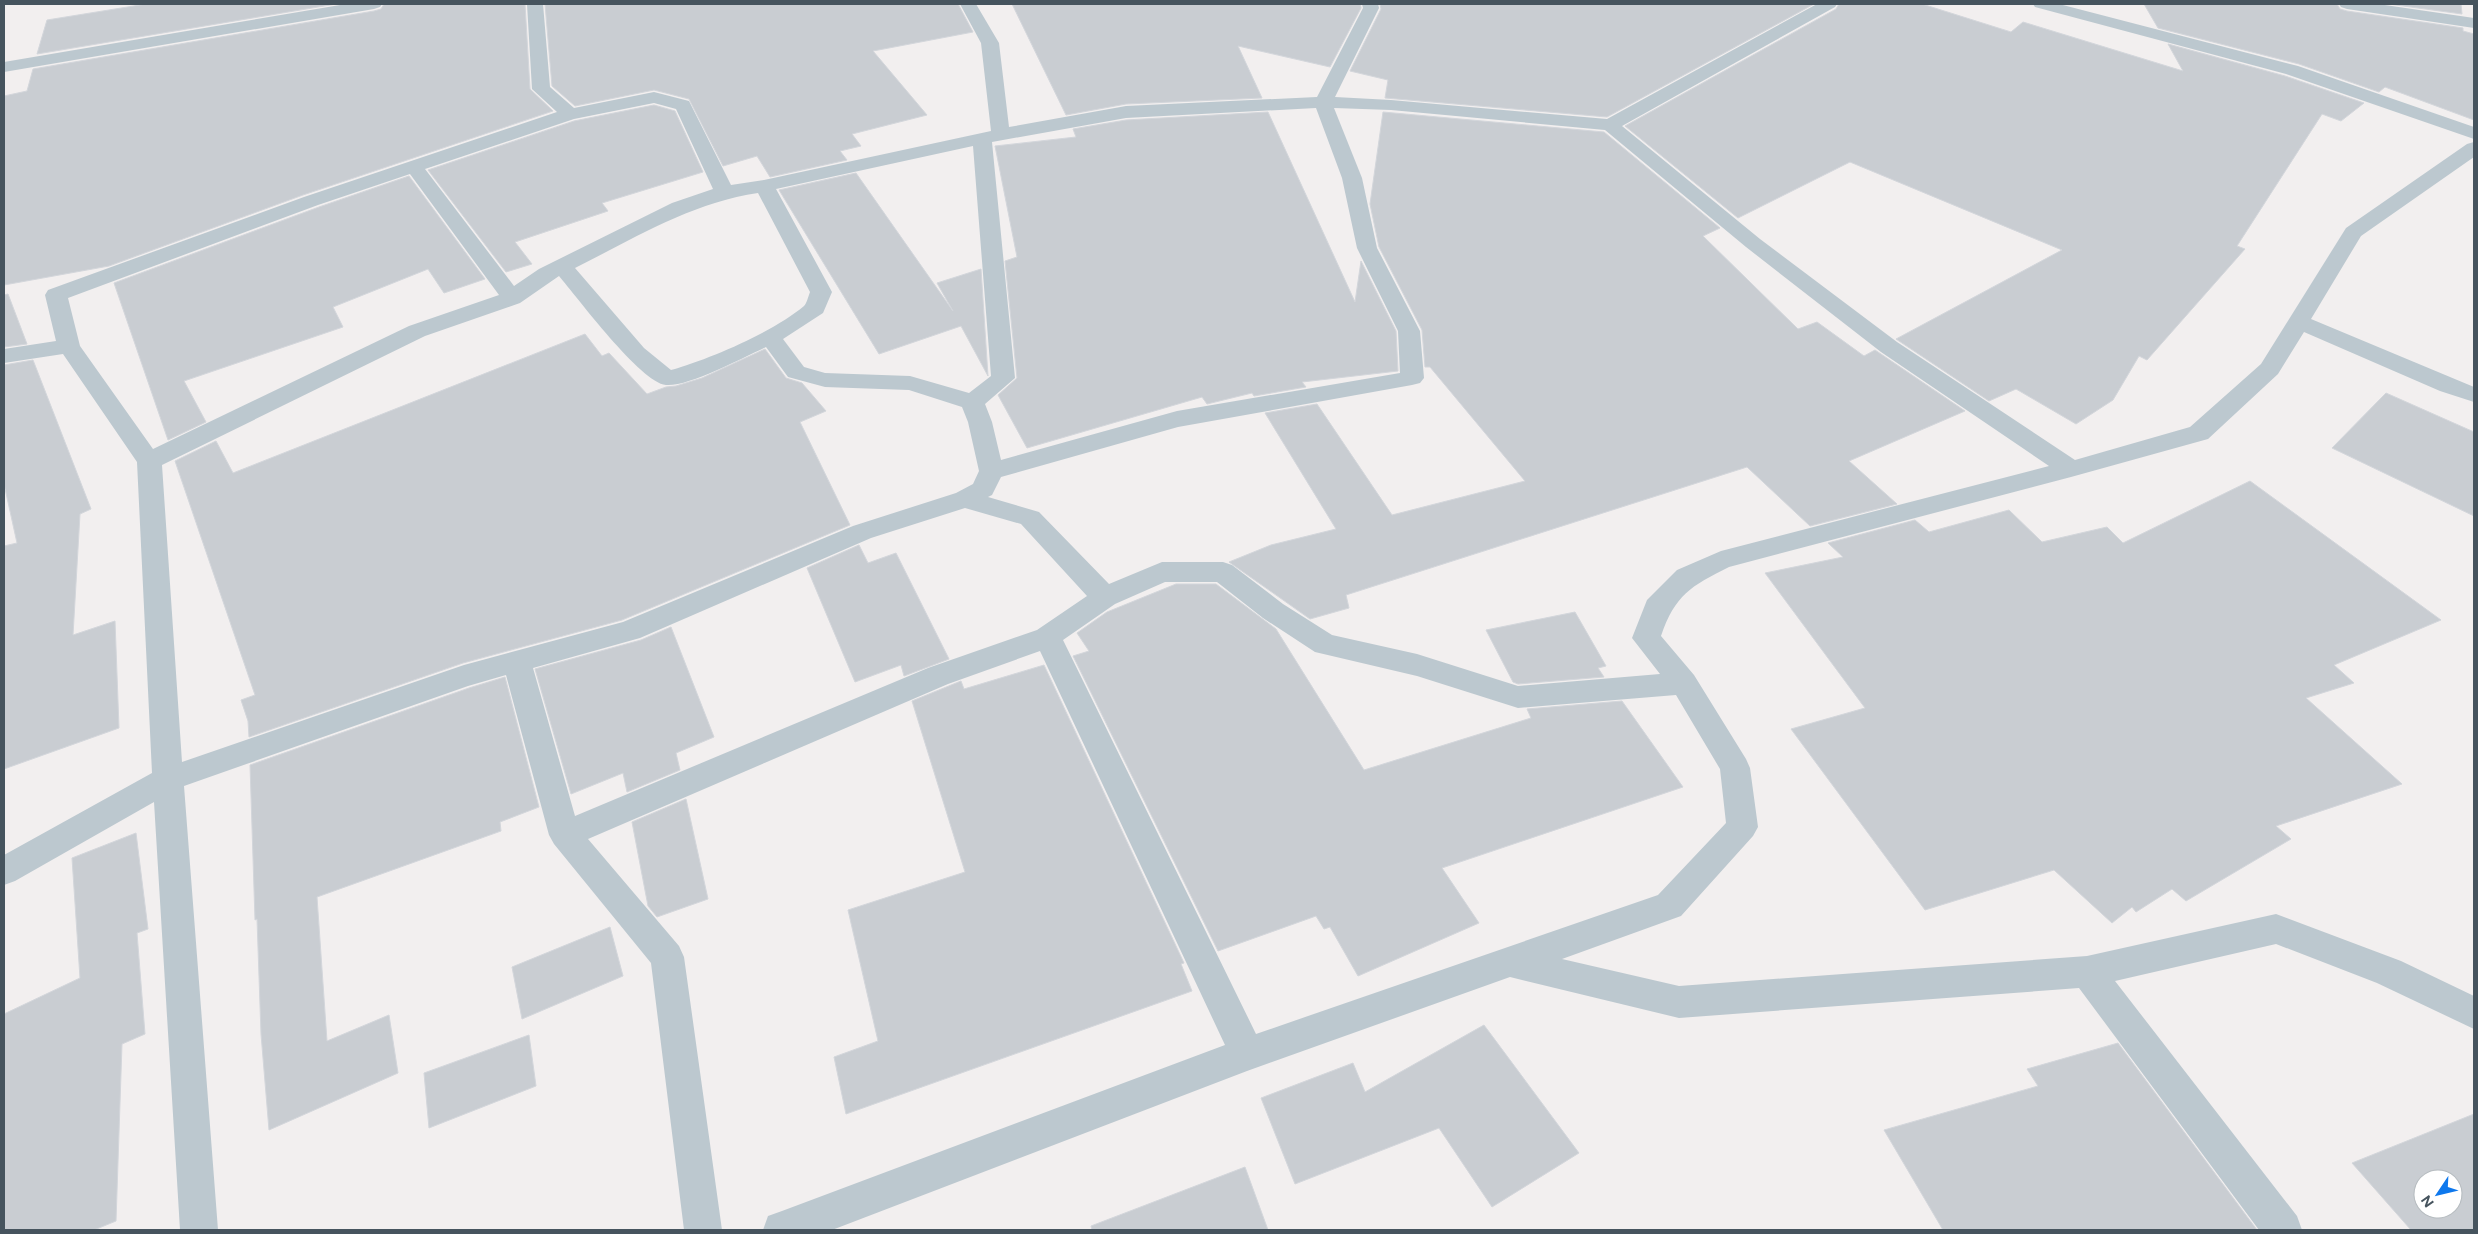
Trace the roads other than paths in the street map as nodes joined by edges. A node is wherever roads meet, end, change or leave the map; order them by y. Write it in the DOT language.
graph roads {
  1 [pos="374,4"];
  2 [pos="535,4"];
  3 [pos="968,4"];
  4 [pos="1370,4"];
  5 [pos="1829,4"];
  6 [pos="2041,4"];
  7 [pos="2347,4"];
  8 [pos="2474,23"];
  9 [pos="4,67"];
  10 [pos="1323,102"];
  11 [pos="570,114"];
  12 [pos="1610,126"];
  13 [pos="2474,133"];
  14 [pos="992,136"];
  15 [pos="2474,148"];
  16 [pos="414,167"];
  17 [pos="764,186"];
  18 [pos="724,192"];
  19 [pos="562,267"];
  20 [pos="512,298"];
  21 [pos="2299,322"];
  22 [pos="770,338"];
  23 [pos="69,346"];
  24 [pos="4,356"];
  25 [pos="2474,395"];
  26 [pos="972,402"];
  27 [pos="149,461"];
  28 [pos="2071,469"];
  29 [pos="991,471"];
  30 [pos="965,499"];
  31 [pos="1105,597"];
  32 [pos="1047,636"];
  33 [pos="517,662"];
  34 [pos="1684,683"];
  35 [pos="168,779"];
  36 [pos="564,835"];
  37 [pos="4,871"];
  38 [pos="1510,962"];
  39 [pos="2087,972"];
  40 [pos="2474,1013"];
  41 [pos="1246,1054"];
  42 [pos="199,1230"];
  43 [pos="703,1230"];
  44 [pos="782,1230"];
  45 [pos="2283,1230"];
  1 -- 9 [label="street"];
  2 -- 11 [label="street"];
  3 -- 14 [label="street"];
  4 -- 10 [label="street"];
  5 -- 12 [label="street"];
  6 -- 13 [label="street"];
  7 -- 8 [label="street"];
  10 -- 12 [label="street"];
  10 -- 14 [label="street"];
  10 -- 29 [label="street"];
  11 -- 16 [label="street"];
  11 -- 18 [label="street"];
  12 -- 28 [label="street"];
  14 -- 17 [label="street"];
  14 -- 26 [label="street"];
  15 -- 21 [label="street"];
  16 -- 20 [label="street"];
  16 -- 23 [label="street"];
  17 -- 18 [label="street"];
  17 -- 22 [label="street"];
  18 -- 19 [label="street"];
  19 -- 20 [label="street"];
  19 -- 22 [label="street"];
  20 -- 27 [label="street"];
  21 -- 25 [label="street"];
  21 -- 28 [label="street"];
  22 -- 26 [label="street"];
  23 -- 24 [label="street"];
  23 -- 27 [label="street"];
  26 -- 29 [label="street"];
  27 -- 35 [label="street"];
  28 -- 34 [label="street"];
  29 -- 30 [label="street"];
  30 -- 31 [label="street"];
  30 -- 33 [label="street"];
  31 -- 32 [label="street"];
  31 -- 34 [label="street"];
  32 -- 36 [label="street"];
  32 -- 41 [label="street"];
  33 -- 35 [label="street"];
  33 -- 36 [label="street"];
  34 -- 38 [label="street"];
  35 -- 37 [label="street"];
  35 -- 42 [label="street"];
  36 -- 43 [label="street"];
  38 -- 39 [label="street"];
  38 -- 41 [label="street"];
  39 -- 40 [label="street"];
  39 -- 45 [label="street"];
  41 -- 44 [label="street"];
}
